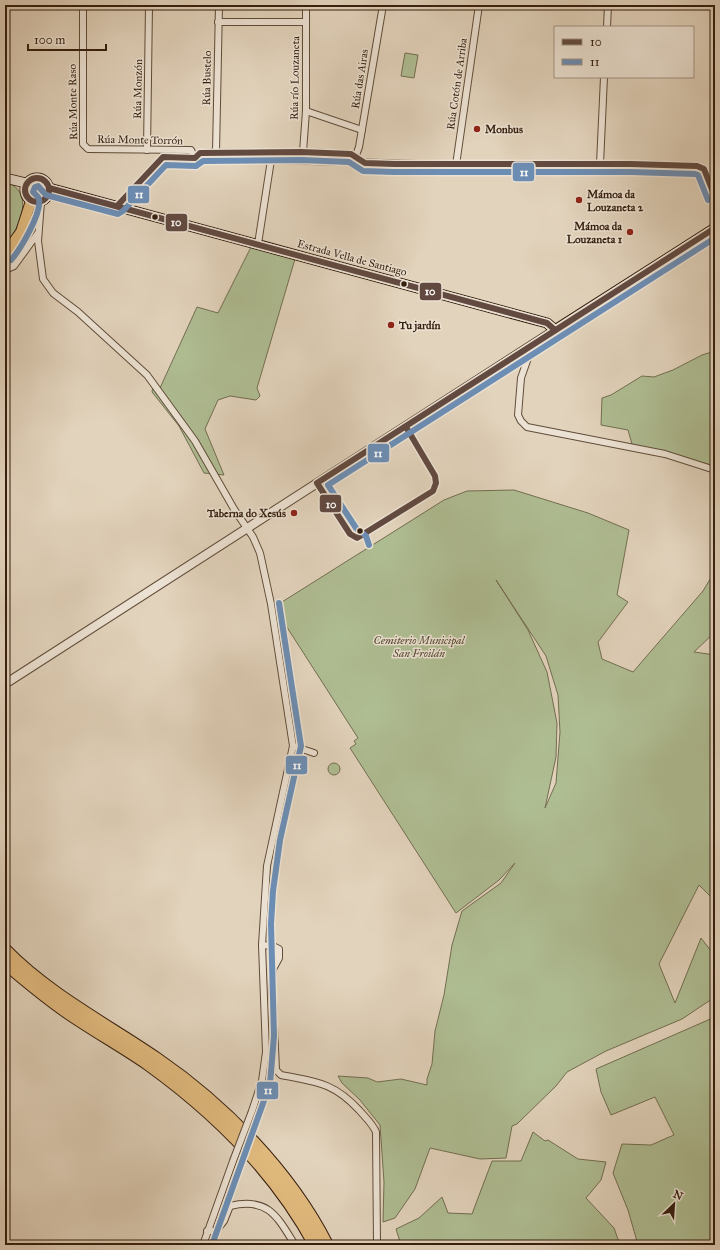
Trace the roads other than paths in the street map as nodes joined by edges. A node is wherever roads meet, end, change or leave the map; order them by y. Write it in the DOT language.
graph roads {
  1 [pos="83,5"];
  2 [pos="149,5"];
  3 [pos="218,5"];
  4 [pos="306,5"];
  5 [pos="383,5"];
  6 [pos="479,5"];
  7 [pos="608,5"];
  8 [pos="218,22"];
  9 [pos="306,22"];
  10 [pos="607,26"];
  11 [pos="604,78"];
  12 [pos="306,110"];
  13 [pos="362,130"];
  14 [pos="88,149"];
  15 [pos="147,150"];
  16 [pos="191,150"];
  17 [pos="216,152"];
  18 [pos="303,152"];
  19 [pos="355,156"];
  20 [pos="195,158"];
  21 [pos="271,160"];
  22 [pos="302,161"];
  23 [pos="351,162"];
  24 [pos="365,163"];
  25 [pos="600,164"];
  26 [pos="456,165"];
  27 [pos="5,178"];
  28 [pos="26,183"];
  29 [pos="49,188"];
  30 [pos="715,197"];
  31 [pos="36,201"];
  32 [pos="117,206"];
  33 [pos="715,228"];
  34 [pos="38,233"];
  35 [pos="258,244"];
  36 [pos="5,254"];
  37 [pos="5,270"];
  38 [pos="555,330"];
  39 [pos="526,350"];
  40 [pos="715,470"];
  41 [pos="248,529"];
  42 [pos="5,684"];
  43 [pos="293,746"];
  44 [pos="314,753"];
  45 [pos="262,944"];
  46 [pos="5,950"];
  47 [pos="5,963"];
  48 [pos="207,1232"];
  49 [pos="203,1245"];
  50 [pos="295,1245"];
  51 [pos="315,1245"];
  52 [pos="327,1245"];
  53 [pos="377,1245"];
  1 -- 14 [label="street, Rúa Monte Raso"];
  2 -- 15 [label="street, Rúa Monzón"];
  3 -- 8 [label="street, Rúa Bustelo"];
  4 -- 9 [label="street, Rúa río Louzaneta"];
  5 -- 13 [label="street, Rúa das Airas"];
  6 -- 26 [label="street, Rúa Cotón de Arriba"];
  7 -- 10 [label="street"];
  8 -- 9 [label="street"];
  8 -- 17 [label="street, Rúa Bustelo"];
  9 -- 12 [label="street, Rúa río Louzaneta"];
  11 -- 25 [label="street"];
  12 -- 13 [label="street"];
  12 -- 18 [label="street, Rúa río Louzaneta"];
  13 -- 19 [label="street, Rúa das Airas"];
  14 -- 15 [label="street, Rúa Monte Torrón"];
  15 -- 16 [label="street, Rúa Monte Torrón"];
  16 -- 17 [label="street, Rúa Monte Torrón"];
  16 -- 20 [label="street, Rúa Monte Torrón"];
  17 -- 18 [label="street, Rúa Monte Torrón"];
  17 -- 20 [label="street, Rúa Monte Torrón"];
  18 -- 19 [label="street, Rúa Monte Torrón"];
  18 -- 22 [label="street"];
  19 -- 23 [label="street"];
  19 -- 24 [label="street"];
  20 -- 21 [label="street"];
  20 -- 32 [label="street"];
  21 -- 22 [label="street"];
  21 -- 35 [label="street"];
  22 -- 23 [label="street"];
  23 -- 24 [label="street"];
  24 -- 26 [label="street"];
  25 -- 26 [label="street"];
  25 -- 30 [label="street"];
  27 -- 28 [label="main road, Estrada Vella de Santiago"];
  28 -- 29 [label="main road, Estrada Vella de Santiago"];
  28 -- 31 [label="main road"];
  29 -- 31 [label="main road"];
  29 -- 32 [label="main road, Estrada Vella de Santiago"];
  31 -- 34 [label="street"];
  31 -- 36 [label="highway"];
  32 -- 35 [label="main road, Estrada Vella de Santiago"];
  33 -- 38 [label="main road"];
  34 -- 37 [label="street"];
  34 -- 41 [label="street"];
  35 -- 38 [label="main road, Estrada Vella de Santiago"];
  38 -- 39 [label="street"];
  39 -- 40 [label="street"];
  39 -- 41 [label="street"];
  41 -- 42 [label="street"];
  41 -- 43 [label="street"];
  43 -- 44 [label="street"];
  43 -- 45 [label="street"];
  45 -- 48 [label="street, bridge"];
  45 -- 53 [label="street"];
  46 -- 52 [label="highway"];
  47 -- 51 [label="highway"];
  48 -- 49 [label="street"];
  48 -- 50 [label="street"];
}
